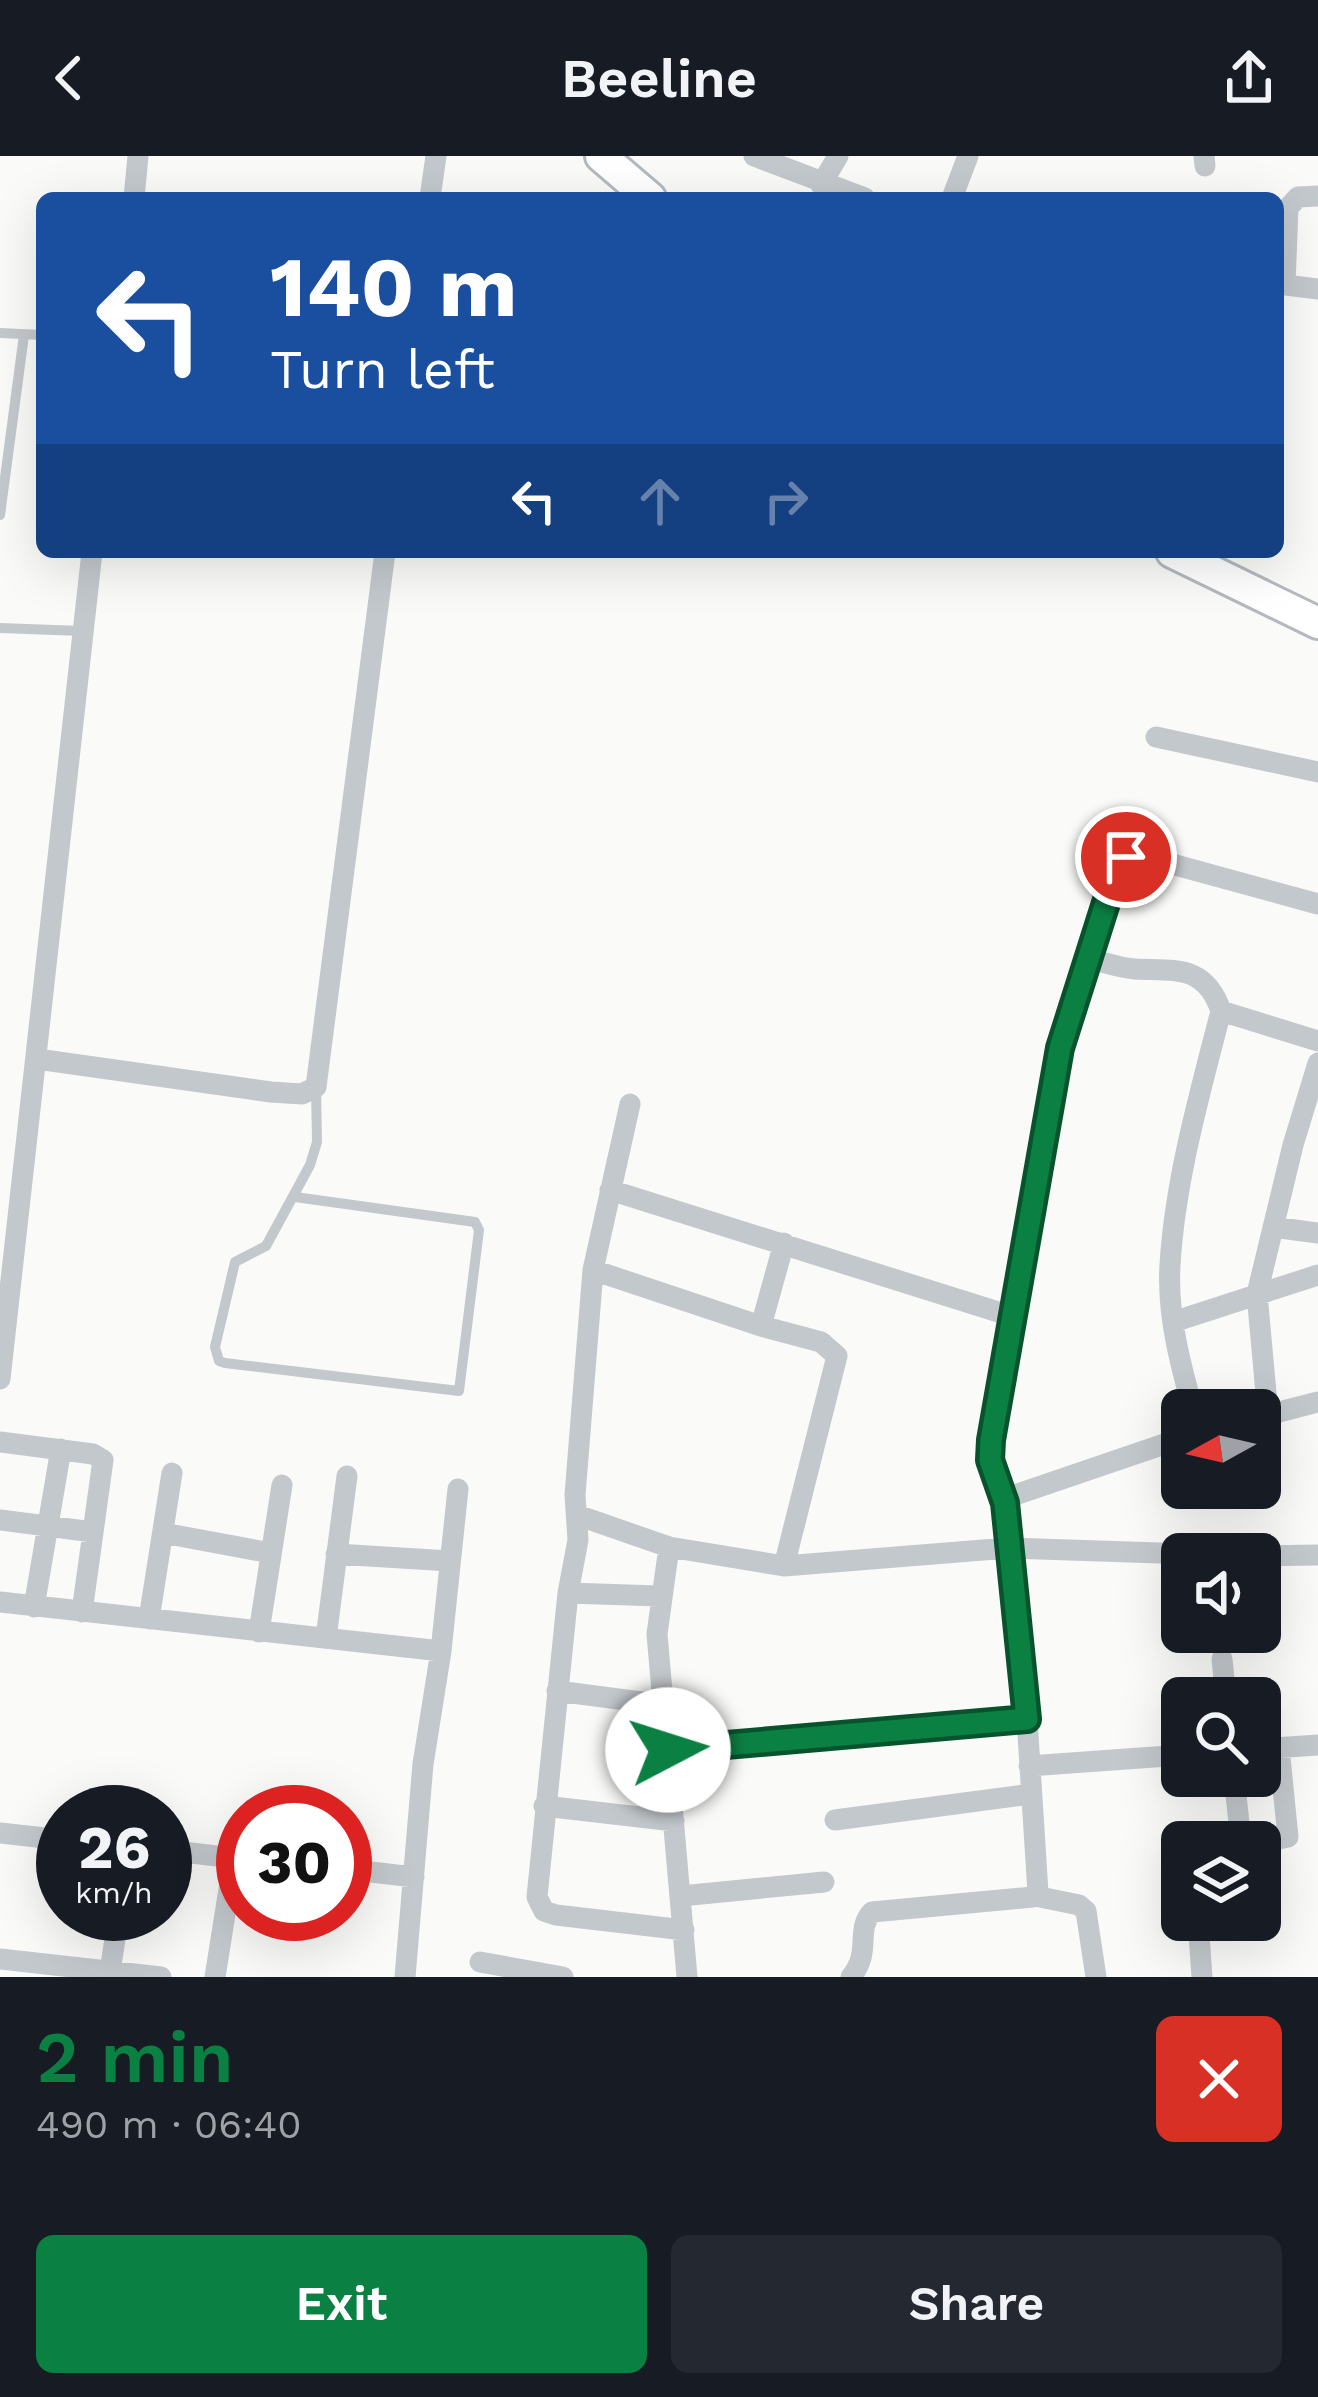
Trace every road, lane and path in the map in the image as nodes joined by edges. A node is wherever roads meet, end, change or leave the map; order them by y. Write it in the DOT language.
graph roads {
  1 [pos="138,156"];
  2 [pos="436,156"];
  3 [pos="601,156"];
  4 [pos="754,156"];
  5 [pos="838,156"];
  6 [pos="968,156"];
  7 [pos="821,185"];
  8 [pos="135,192"];
  9 [pos="431,192"];
  10 [pos="643,192"];
  11 [pos="845,192"];
  12 [pos="954,192"];
  13 [pos="1318,196"];
  14 [pos="1284,260"];
  15 [pos="1284,285"];
  16 [pos="1318,289"];
  17 [pos="0,333"];
  18 [pos="24,335"];
  19 [pos="36,335"];
  20 [pos="0,515"];
  21 [pos="91,558"];
  22 [pos="384,558"];
  23 [pos="1184,558"];
  24 [pos="1318,623"];
  25 [pos="0,628"];
  26 [pos="82,632"];
  27 [pos="1156,737"];
  28 [pos="1318,772"];
  29 [pos="1318,904"];
  30 [pos="1089,958"];
  31 [pos="1220,1011"];
  32 [pos="1318,1041"];
  33 [pos="37,1059"];
  34 [pos="1318,1063"];
  35 [pos="316,1087"];
  36 [pos="630,1104"];
  37 [pos="1293,1145"];
  38 [pos="1318,1147"];
  39 [pos="610,1190"];
  40 [pos="295,1197"];
  41 [pos="1273,1227"];
  42 [pos="1318,1233"];
  43 [pos="784,1244"];
  44 [pos="593,1270"];
  45 [pos="1318,1276"];
  46 [pos="1257,1294"];
  47 [pos="1011,1316"];
  48 [pos="1173,1322"];
  49 [pos="761,1326"];
  50 [pos="0,1379"];
  51 [pos="1187,1389"];
  52 [pos="1262,1389"];
  53 [pos="1318,1402"];
  54 [pos="1281,1412"];
  55 [pos="0,1442"];
  56 [pos="1161,1445"];
  57 [pos="61,1449"];
  58 [pos="172,1473"];
  59 [pos="347,1476"];
  60 [pos="282,1485"];
  61 [pos="458,1489"];
  62 [pos="1005,1503"];
  63 [pos="578,1515"];
  64 [pos="0,1520"];
  65 [pos="47,1527"];
  66 [pos="93,1532"];
  67 [pos="163,1533"];
  68 [pos="669,1547"];
  69 [pos="1008,1548"];
  70 [pos="271,1553"];
  71 [pos="1161,1553"];
  72 [pos="336,1554"];
  73 [pos="1318,1555"];
  74 [pos="1281,1556"];
  75 [pos="450,1561"];
  76 [pos="784,1566"];
  77 [pos="568,1593"];
  78 [pos="659,1596"];
  79 [pos="0,1602"];
  80 [pos="34,1607"];
  81 [pos="82,1612"];
  82 [pos="149,1619"];
  83 [pos="259,1632"];
  84 [pos="326,1638"];
  85 [pos="441,1651"];
  86 [pos="1222,1659"];
  87 [pos="1224,1677"];
  88 [pos="557,1691"];
  89 [pos="664,1705"];
  90 [pos="1027,1719"];
  91 [pos="1318,1745"];
  92 [pos="1281,1747"];
  93 [pos="668,1750"];
  94 [pos="1161,1757"];
  95 [pos="1030,1766"];
  96 [pos="1031,1794"];
  97 [pos="1279,1797"];
  98 [pos="544,1806"];
  99 [pos="835,1820"];
  100 [pos="674,1821"];
  101 [pos="0,1833"];
  102 [pos="36,1837"];
  103 [pos="1281,1838"];
  104 [pos="372,1872"];
  105 [pos="414,1876"];
  106 [pos="824,1882"];
  107 [pos="681,1896"];
  108 [pos="1035,1896"];
  109 [pos="684,1930"];
  110 [pos="115,1941"];
  111 [pos="222,1941"];
  112 [pos="1199,1941"];
  113 [pos="0,1959"];
  114 [pos="480,1962"];
  115 [pos="31,1970"];
  116 [pos="110,1972"];
  117 [pos="858,1973"];
  118 [pos="160,1977"];
  119 [pos="215,1977"];
  120 [pos="405,1977"];
  121 [pos="559,1977"];
  122 [pos="687,1977"];
  123 [pos="1096,1977"];
  124 [pos="1202,1977"];
  1 -- 8 [label="street"];
  2 -- 9 [label="street"];
  3 -- 10 [label="street"];
  4 -- 7 [label="street"];
  5 -- 7 [label="street"];
  6 -- 12 [label="street"];
  7 -- 11 [label="street"];
  13 -- 14 [label="street"];
  15 -- 16 [label="street"];
  17 -- 18 [label="lane"];
  18 -- 19 [label="lane"];
  18 -- 20 [label="lane"];
  21 -- 26 [label="street"];
  22 -- 35 [label="street"];
  23 -- 24 [label="street"];
  25 -- 26 [label="lane"];
  26 -- 33 [label="street"];
  27 -- 28 [label="street"];
  29 -- 30 [label="street"];
  30 -- 31 [label="street"];
  30 -- 47 [label="street"];
  31 -- 32 [label="street"];
  31 -- 48 [label="street"];
  33 -- 35 [label="street"];
  33 -- 50 [label="street"];
  34 -- 37 [label="street"];
  35 -- 40 [label="lane"];
  36 -- 39 [label="street"];
  37 -- 38 [label="street"];
  37 -- 41 [label="street"];
  39 -- 43 [label="street"];
  39 -- 44 [label="street"];
  40 -- 40 [label="lane"];
  41 -- 42 [label="street"];
  41 -- 46 [label="street"];
  43 -- 47 [label="street"];
  43 -- 49 [label="street"];
  44 -- 49 [label="street"];
  44 -- 63 [label="street"];
  45 -- 46 [label="street"];
  46 -- 48 [label="street"];
  46 -- 52 [label="street"];
  47 -- 62 [label="street"];
  48 -- 51 [label="street"];
  49 -- 76 [label="street"];
  53 -- 54 [label="street"];
  55 -- 57 [label="street"];
  56 -- 62 [label="street"];
  57 -- 65 [label="street"];
  57 -- 66 [label="street"];
  58 -- 67 [label="street"];
  59 -- 72 [label="street"];
  60 -- 70 [label="street"];
  61 -- 75 [label="street"];
  62 -- 69 [label="street"];
  63 -- 68 [label="street"];
  63 -- 77 [label="street"];
  64 -- 65 [label="street"];
  65 -- 66 [label="street"];
  65 -- 80 [label="street"];
  66 -- 81 [label="street"];
  67 -- 70 [label="street"];
  67 -- 82 [label="street"];
  68 -- 76 [label="street"];
  68 -- 78 [label="street"];
  69 -- 71 [label="street"];
  69 -- 76 [label="street"];
  69 -- 90 [label="street"];
  70 -- 83 [label="street"];
  72 -- 75 [label="street"];
  72 -- 84 [label="street"];
  73 -- 74 [label="street"];
  75 -- 85 [label="street"];
  77 -- 78 [label="street"];
  77 -- 88 [label="street"];
  78 -- 89 [label="street"];
  79 -- 80 [label="street"];
  80 -- 81 [label="street"];
  81 -- 82 [label="street"];
  82 -- 83 [label="street"];
  83 -- 84 [label="street"];
  84 -- 85 [label="street"];
  85 -- 105 [label="street"];
  86 -- 87 [label="street"];
  88 -- 89 [label="street"];
  88 -- 98 [label="street"];
  89 -- 93 [label="street"];
  90 -- 93 [label="street"];
  90 -- 95 [label="street"];
  91 -- 92 [label="street"];
  93 -- 100 [label="street"];
  94 -- 95 [label="street"];
  95 -- 96 [label="street"];
  96 -- 99 [label="street"];
  96 -- 108 [label="street"];
  97 -- 103 [label="street"];
  98 -- 100 [label="street"];
  98 -- 109 [label="street"];
  100 -- 107 [label="street"];
  101 -- 102 [label="street"];
  104 -- 105 [label="street"];
  105 -- 120 [label="street"];
  106 -- 107 [label="street"];
  107 -- 109 [label="street"];
  108 -- 117 [label="street"];
  108 -- 123 [label="street"];
  109 -- 122 [label="street"];
  110 -- 116 [label="street"];
  111 -- 119 [label="street"];
  112 -- 124 [label="street"];
  113 -- 115 [label="street"];
  114 -- 121 [label="street"];
  115 -- 116 [label="street"];
  116 -- 118 [label="street"];
}
